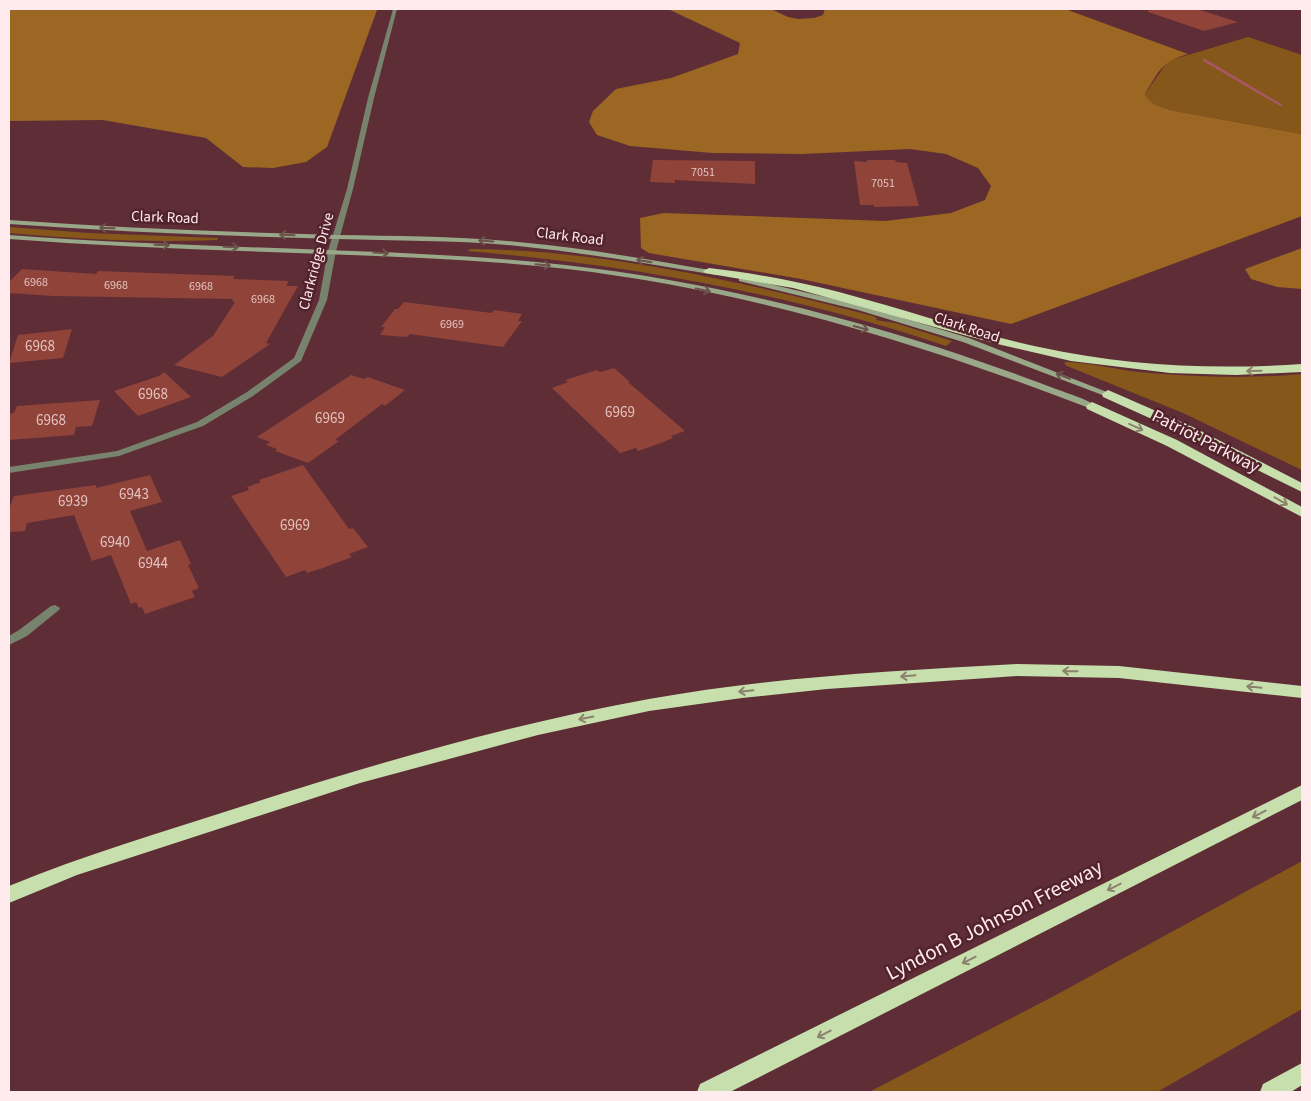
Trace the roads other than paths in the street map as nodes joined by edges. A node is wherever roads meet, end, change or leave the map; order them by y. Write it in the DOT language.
graph roads {
  1 [pos="395,9"];
  2 [pos="9,222"];
  3 [pos="9,237"];
  4 [pos="336,237"];
  5 [pos="332,251"];
  6 [pos="709,271"];
  7 [pos="1302,368"];
  8 [pos="1108,394"];
  9 [pos="1092,406"];
  10 [pos="9,470"];
  11 [pos="1302,488"];
  12 [pos="1302,513"];
  13 [pos="56,608"];
  14 [pos="9,641"];
  15 [pos="1302,692"];
  16 [pos="1302,792"];
  17 [pos="9,896"];
  18 [pos="1302,1073"];
  19 [pos="708,1092"];
  20 [pos="1271,1092"];
  1 -- 4 [label="street, Clarkridge Drive"];
  4 -- 2 [label="main road, Clark Road, one-way"];
  3 -- 5 [label="main road, Clark Road, one-way"];
  4 -- 5 [label="street, Clarkridge Drive"];
  6 -- 4 [label="main road, Clark Road, one-way"];
  5 -- 9 [label="main road, Clark Road, one-way"];
  5 -- 10 [label="street, Clarkridge Drive"];
  7 -- 6 [label="highway, one-way"];
  8 -- 6 [label="main road, Clark Road, one-way"];
  8 -- 11 [label="highway, Patriot Parkway"];
  9 -- 12 [label="highway, Patriot Parkway, one-way"];
  13 -- 14 [label="street"];
  15 -- 17 [label="highway, one-way"];
  16 -- 19 [label="highway, Lyndon B Johnson Freeway, one-way"];
  18 -- 20 [label="highway"];
}
